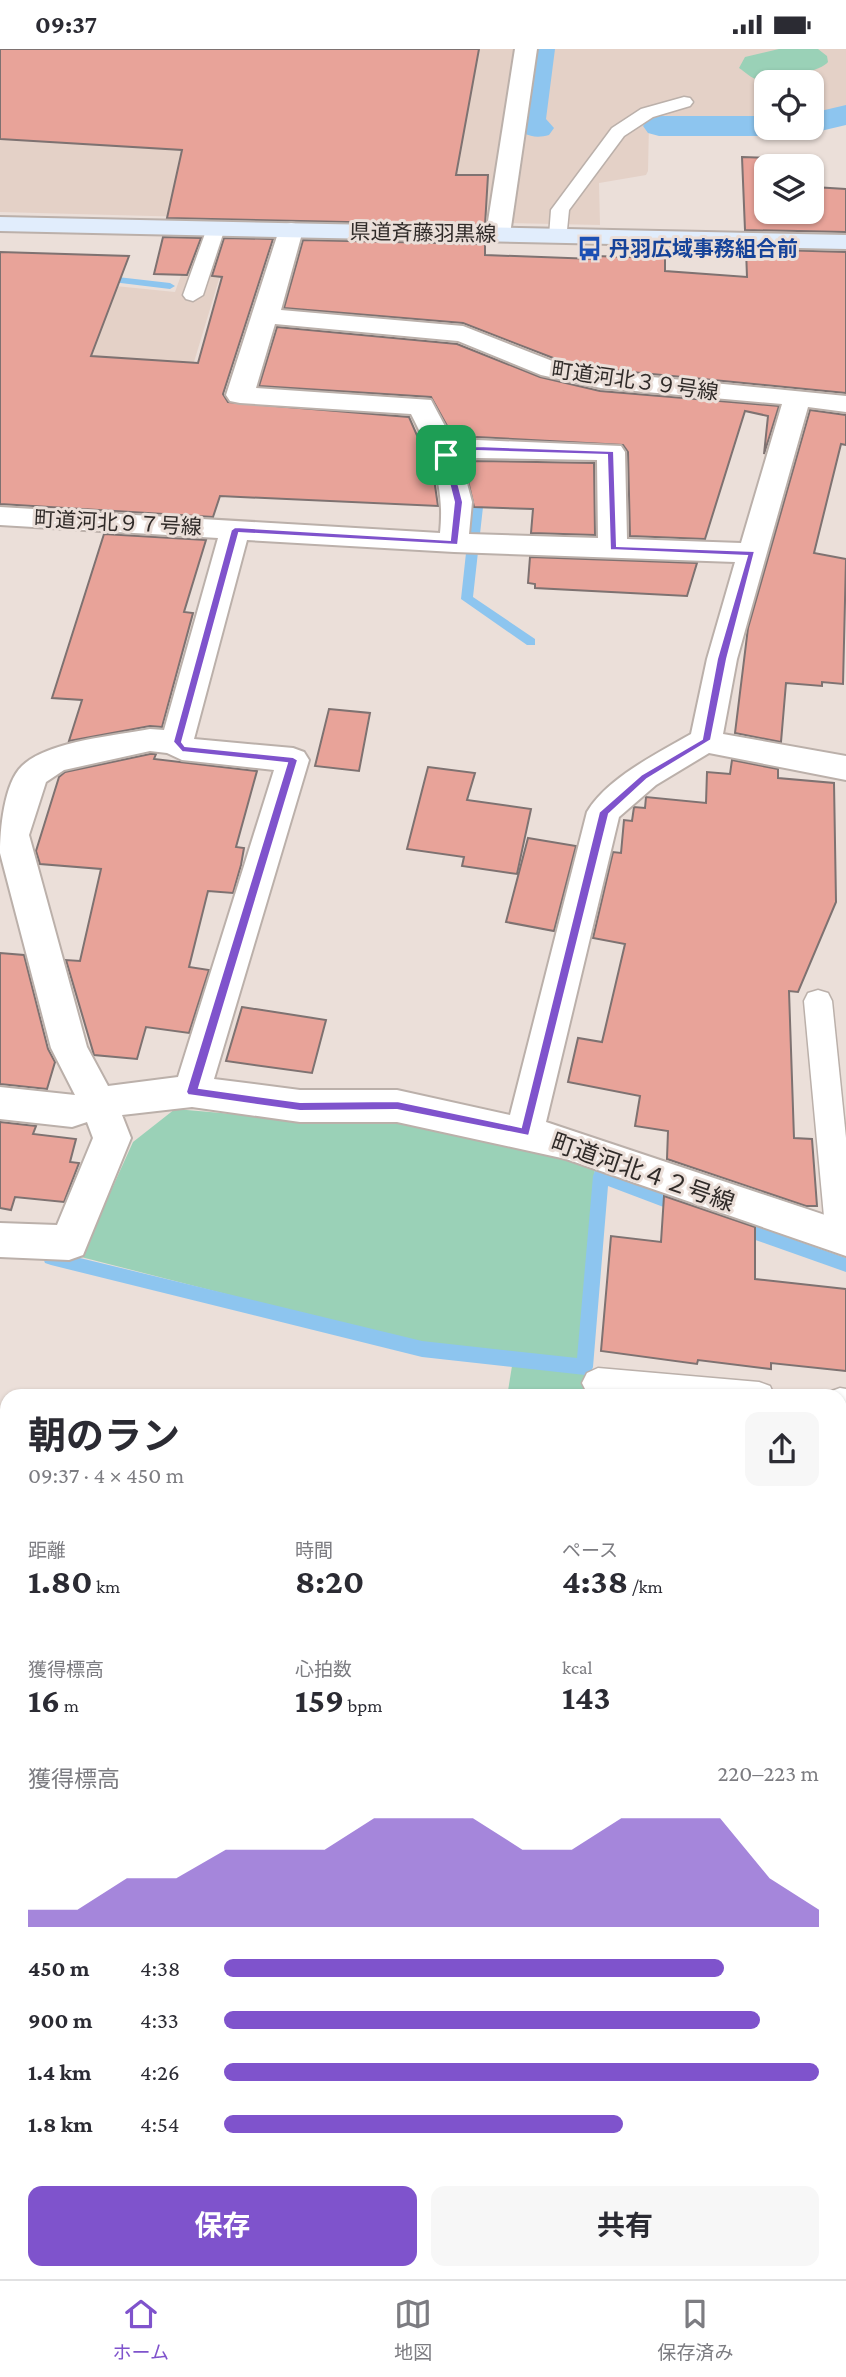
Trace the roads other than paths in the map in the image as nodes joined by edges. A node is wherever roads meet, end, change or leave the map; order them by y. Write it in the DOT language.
graph roads {
  1 [pos="526,49"];
  2 [pos="684,102"];
  3 [pos="0,224"];
  4 [pos="216,228"];
  5 [pos="291,230"];
  6 [pos="498,234"];
  7 [pos="559,236"];
  8 [pos="846,242"];
  9 [pos="194,295"];
  10 [pos="267,315"];
  11 [pos="797,398"];
  12 [pos="846,404"];
  13 [pos="446,455"];
  14 [pos="0,516"];
  15 [pos="235,530"];
  16 [pos="454,543"];
  17 [pos="613,548"];
  18 [pos="752,553"];
  19 [pos="706,740"];
  20 [pos="177,742"];
  21 [pos="846,768"];
  22 [pos="10,857"];
  23 [pos="818,1001"];
  24 [pos="192,1092"];
  25 [pos="0,1103"];
  26 [pos="98,1103"];
  27 [pos="525,1132"];
  28 [pos="843,1238"];
  29 [pos="0,1240"];
  30 [pos="598,1383"];
  31 [pos="667,1389"];
  1 -- 6 [label="street"];
  2 -- 7 [label="lane"];
  3 -- 4 [label="main road, 県道斉藤羽黒線"];
  4 -- 5 [label="main road, 県道斉藤羽黒線"];
  4 -- 9 [label="lane"];
  5 -- 6 [label="main road, 県道斉藤羽黒線"];
  5 -- 10 [label="street"];
  6 -- 7 [label="main road, 県道斉藤羽黒線"];
  7 -- 8 [label="main road, 県道斉藤羽黒線"];
  10 -- 11 [label="street, 町道河北３９号線"];
  10 -- 13 [label="street"];
  11 -- 12 [label="street, 町道河北３９号線"];
  11 -- 18 [label="street"];
  13 -- 16 [label="street"];
  13 -- 17 [label="street"];
  14 -- 15 [label="street, 町道河北９７号線"];
  15 -- 16 [label="street, 町道河北９７号線"];
  15 -- 20 [label="street"];
  16 -- 17 [label="street, 町道河北９７号線"];
  17 -- 18 [label="street, 町道河北９７号線"];
  18 -- 19 [label="street"];
  19 -- 21 [label="street"];
  19 -- 27 [label="street"];
  20 -- 22 [label="street"];
  20 -- 24 [label="street"];
  22 -- 26 [label="street"];
  23 -- 28 [label="lane"];
  24 -- 26 [label="street, 町道河北４２号線"];
  24 -- 27 [label="street, 町道河北４２号線"];
  25 -- 26 [label="street, 町道河北４２号線"];
  26 -- 29 [label="street"];
  27 -- 28 [label="street, 町道河北４２号線"];
  30 -- 31 [label="lane"];
}
